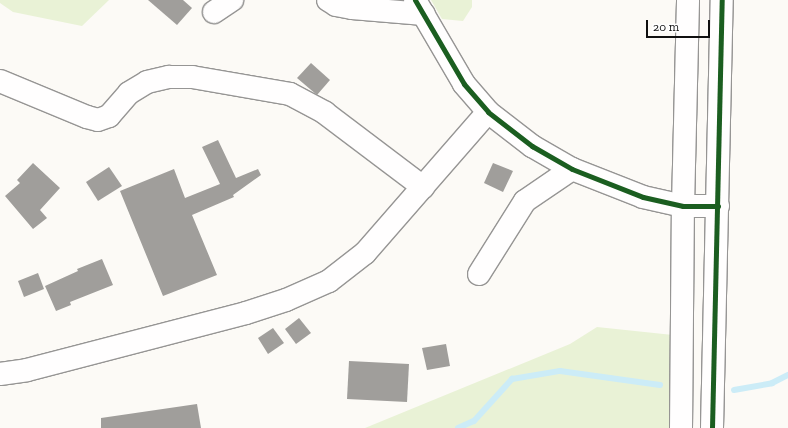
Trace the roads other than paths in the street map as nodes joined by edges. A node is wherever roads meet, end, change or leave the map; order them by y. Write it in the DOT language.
graph roads {
  1 [pos="232,0"];
  2 [pos="328,0"];
  3 [pos="688,0"];
  4 [pos="722,0"];
  5 [pos="420,7"];
  6 [pos="214,12"];
  7 [pos="0,81"];
  8 [pos="488,112"];
  9 [pos="572,169"];
  10 [pos="423,187"];
  11 [pos="683,206"];
  12 [pos="718,206"];
  13 [pos="479,274"];
  14 [pos="0,374"];
  15 [pos="681,427"];
  16 [pos="712,427"];
  1 -- 6 [label="street"];
  2 -- 5 [label="street"];
  3 -- 11 [label="street"];
  4 -- 12 [label="street"];
  5 -- 8 [label="street"];
  7 -- 10 [label="street"];
  8 -- 9 [label="street"];
  8 -- 10 [label="street"];
  9 -- 11 [label="street"];
  9 -- 13 [label="street"];
  10 -- 14 [label="street"];
  11 -- 12 [label="street"];
  11 -- 15 [label="street"];
  12 -- 16 [label="street"];
}
